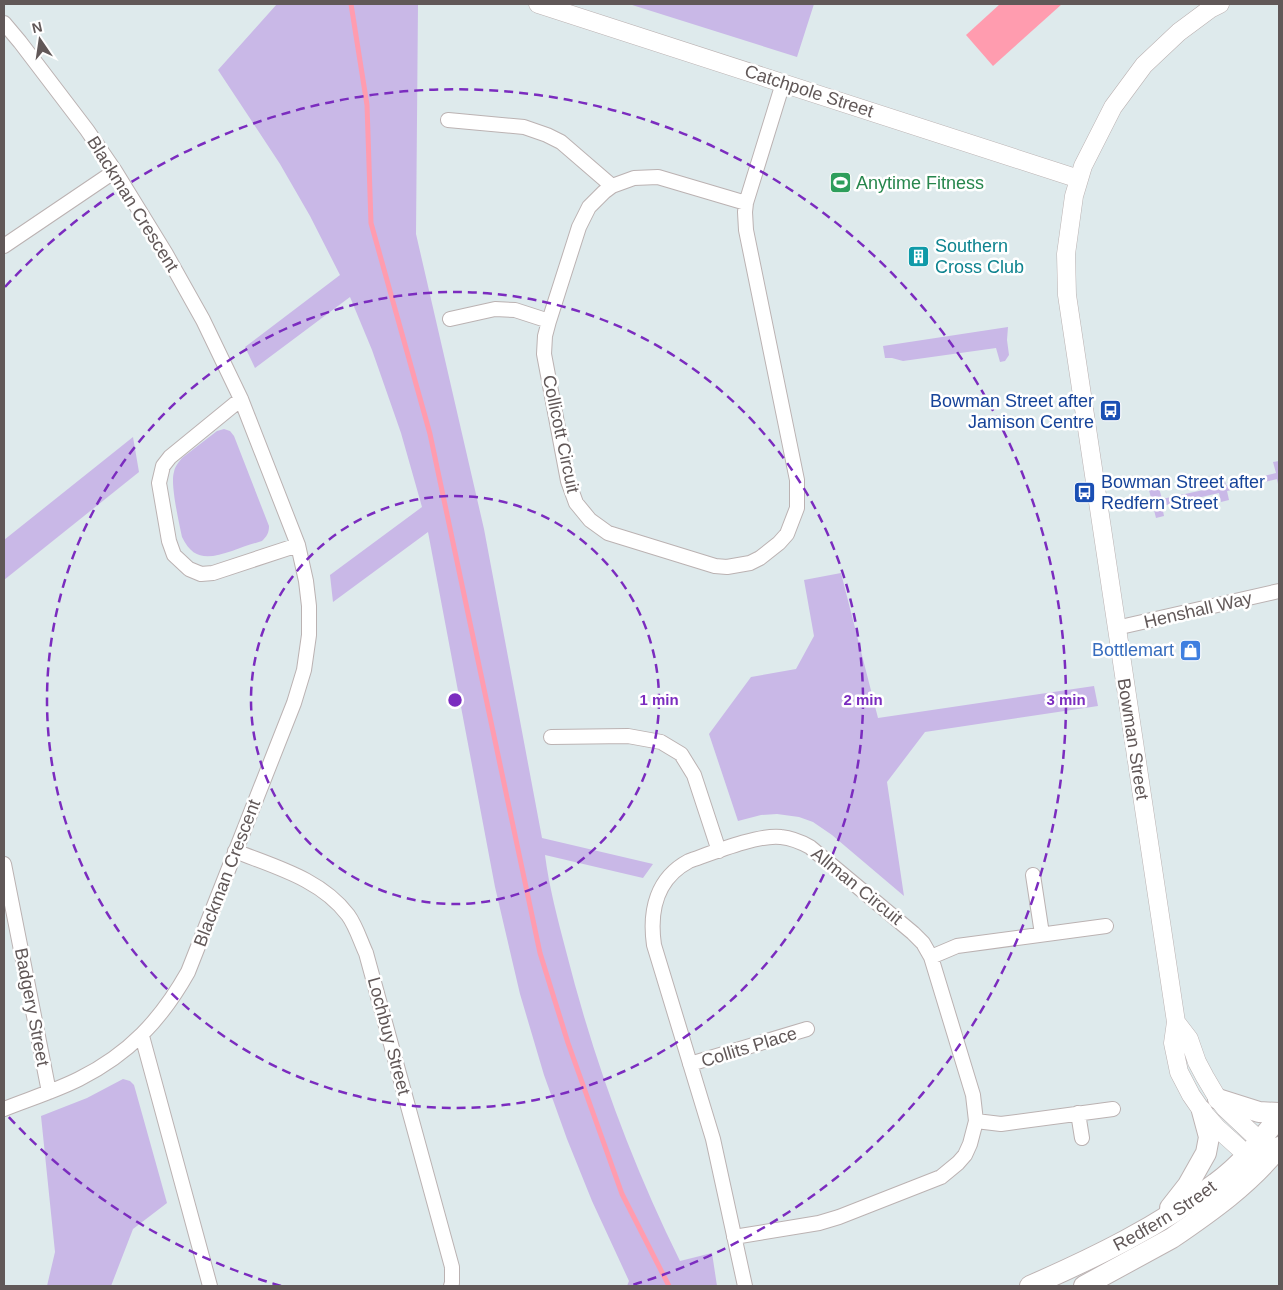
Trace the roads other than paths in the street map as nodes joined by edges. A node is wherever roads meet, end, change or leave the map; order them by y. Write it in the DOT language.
graph roads {
  1 [pos="538,4"];
  2 [pos="1212,6"];
  3 [pos="4,23"];
  4 [pos="783,83"];
  5 [pos="448,120"];
  6 [pos="116,171"];
  7 [pos="1079,179"];
  8 [pos="612,186"];
  9 [pos="746,203"];
  10 [pos="4,246"];
  11 [pos="450,320"];
  12 [pos="549,321"];
  13 [pos="241,398"];
  14 [pos="298,546"];
  15 [pos="1279,591"];
  16 [pos="1116,628"];
  17 [pos="551,737"];
  18 [pos="235,851"];
  19 [pos="719,851"];
  20 [pos="4,864"];
  21 [pos="1033,875"];
  22 [pos="1106,926"];
  23 [pos="1042,934"];
  24 [pos="931,957"];
  25 [pos="1176,1022"];
  26 [pos="807,1029"];
  27 [pos="142,1036"];
  28 [pos="690,1064"];
  29 [pos="49,1092"];
  30 [pos="1218,1099"];
  31 [pos="4,1109"];
  32 [pos="1113,1109"];
  33 [pos="1202,1111"];
  34 [pos="1078,1113"];
  35 [pos="1279,1113"];
  36 [pos="1279,1117"];
  37 [pos="976,1121"];
  38 [pos="1082,1138"];
  39 [pos="1253,1148"];
  40 [pos="1274,1154"];
  41 [pos="734,1237"];
  42 [pos="1130,1238"];
  43 [pos="210,1286"];
  44 [pos="451,1286"];
  45 [pos="745,1286"];
  46 [pos="1030,1286"];
  47 [pos="1084,1286"];
  1 -- 4 [label="street, Catchpole Street"];
  2 -- 7 [label="street, Bowman Street"];
  3 -- 6 [label="street, Blackman Crescent"];
  4 -- 7 [label="street, Catchpole Street"];
  4 -- 9 [label="street, Collicott Circuit"];
  5 -- 8 [label="street"];
  6 -- 10 [label="street"];
  6 -- 13 [label="street, Blackman Crescent"];
  7 -- 16 [label="street, Bowman Street"];
  8 -- 9 [label="street, Collicott Circuit"];
  8 -- 12 [label="street, Collicott Circuit"];
  9 -- 12 [label="street, Collicott Circuit"];
  11 -- 12 [label="street"];
  13 -- 14 [label="street, Blackman Crescent"];
  13 -- 14 [label="street"];
  14 -- 18 [label="street, Blackman Crescent"];
  15 -- 16 [label="street, Henshall Way"];
  16 -- 25 [label="street, Bowman Street"];
  17 -- 19 [label="street"];
  18 -- 27 [label="street, Blackman Crescent"];
  18 -- 44 [label="street, Lochbuy Street"];
  19 -- 24 [label="street, Allman Circuit"];
  19 -- 28 [label="street, Allman Circuit"];
  20 -- 29 [label="street, Badgery Street"];
  21 -- 23 [label="street"];
  22 -- 23 [label="street"];
  23 -- 24 [label="street"];
  24 -- 37 [label="street, Allman Circuit"];
  25 -- 30 [label="street, Bowman Street"];
  25 -- 33 [label="street, Bowman Street"];
  26 -- 28 [label="street, Collits Place"];
  27 -- 29 [label="street, Blackman Crescent"];
  27 -- 43 [label="street"];
  28 -- 41 [label="street, Allman Circuit"];
  29 -- 31 [label="street, Blackman Crescent"];
  30 -- 35 [label="main road"];
  30 -- 39 [label="street, Bowman Street"];
  32 -- 34 [label="street"];
  33 -- 39 [label="street, Bowman Street"];
  33 -- 42 [label="main road"];
  34 -- 37 [label="street"];
  34 -- 38 [label="street"];
  36 -- 39 [label="main road, Redfern Street"];
  37 -- 41 [label="street, Allman Circuit"];
  39 -- 40 [label="street, Bowman Street"];
  39 -- 42 [label="main road, Redfern Street"];
  40 -- 47 [label="main road, Redfern Street"];
  41 -- 45 [label="street, Allman Circuit"];
  42 -- 46 [label="main road, Redfern Street"];
}
